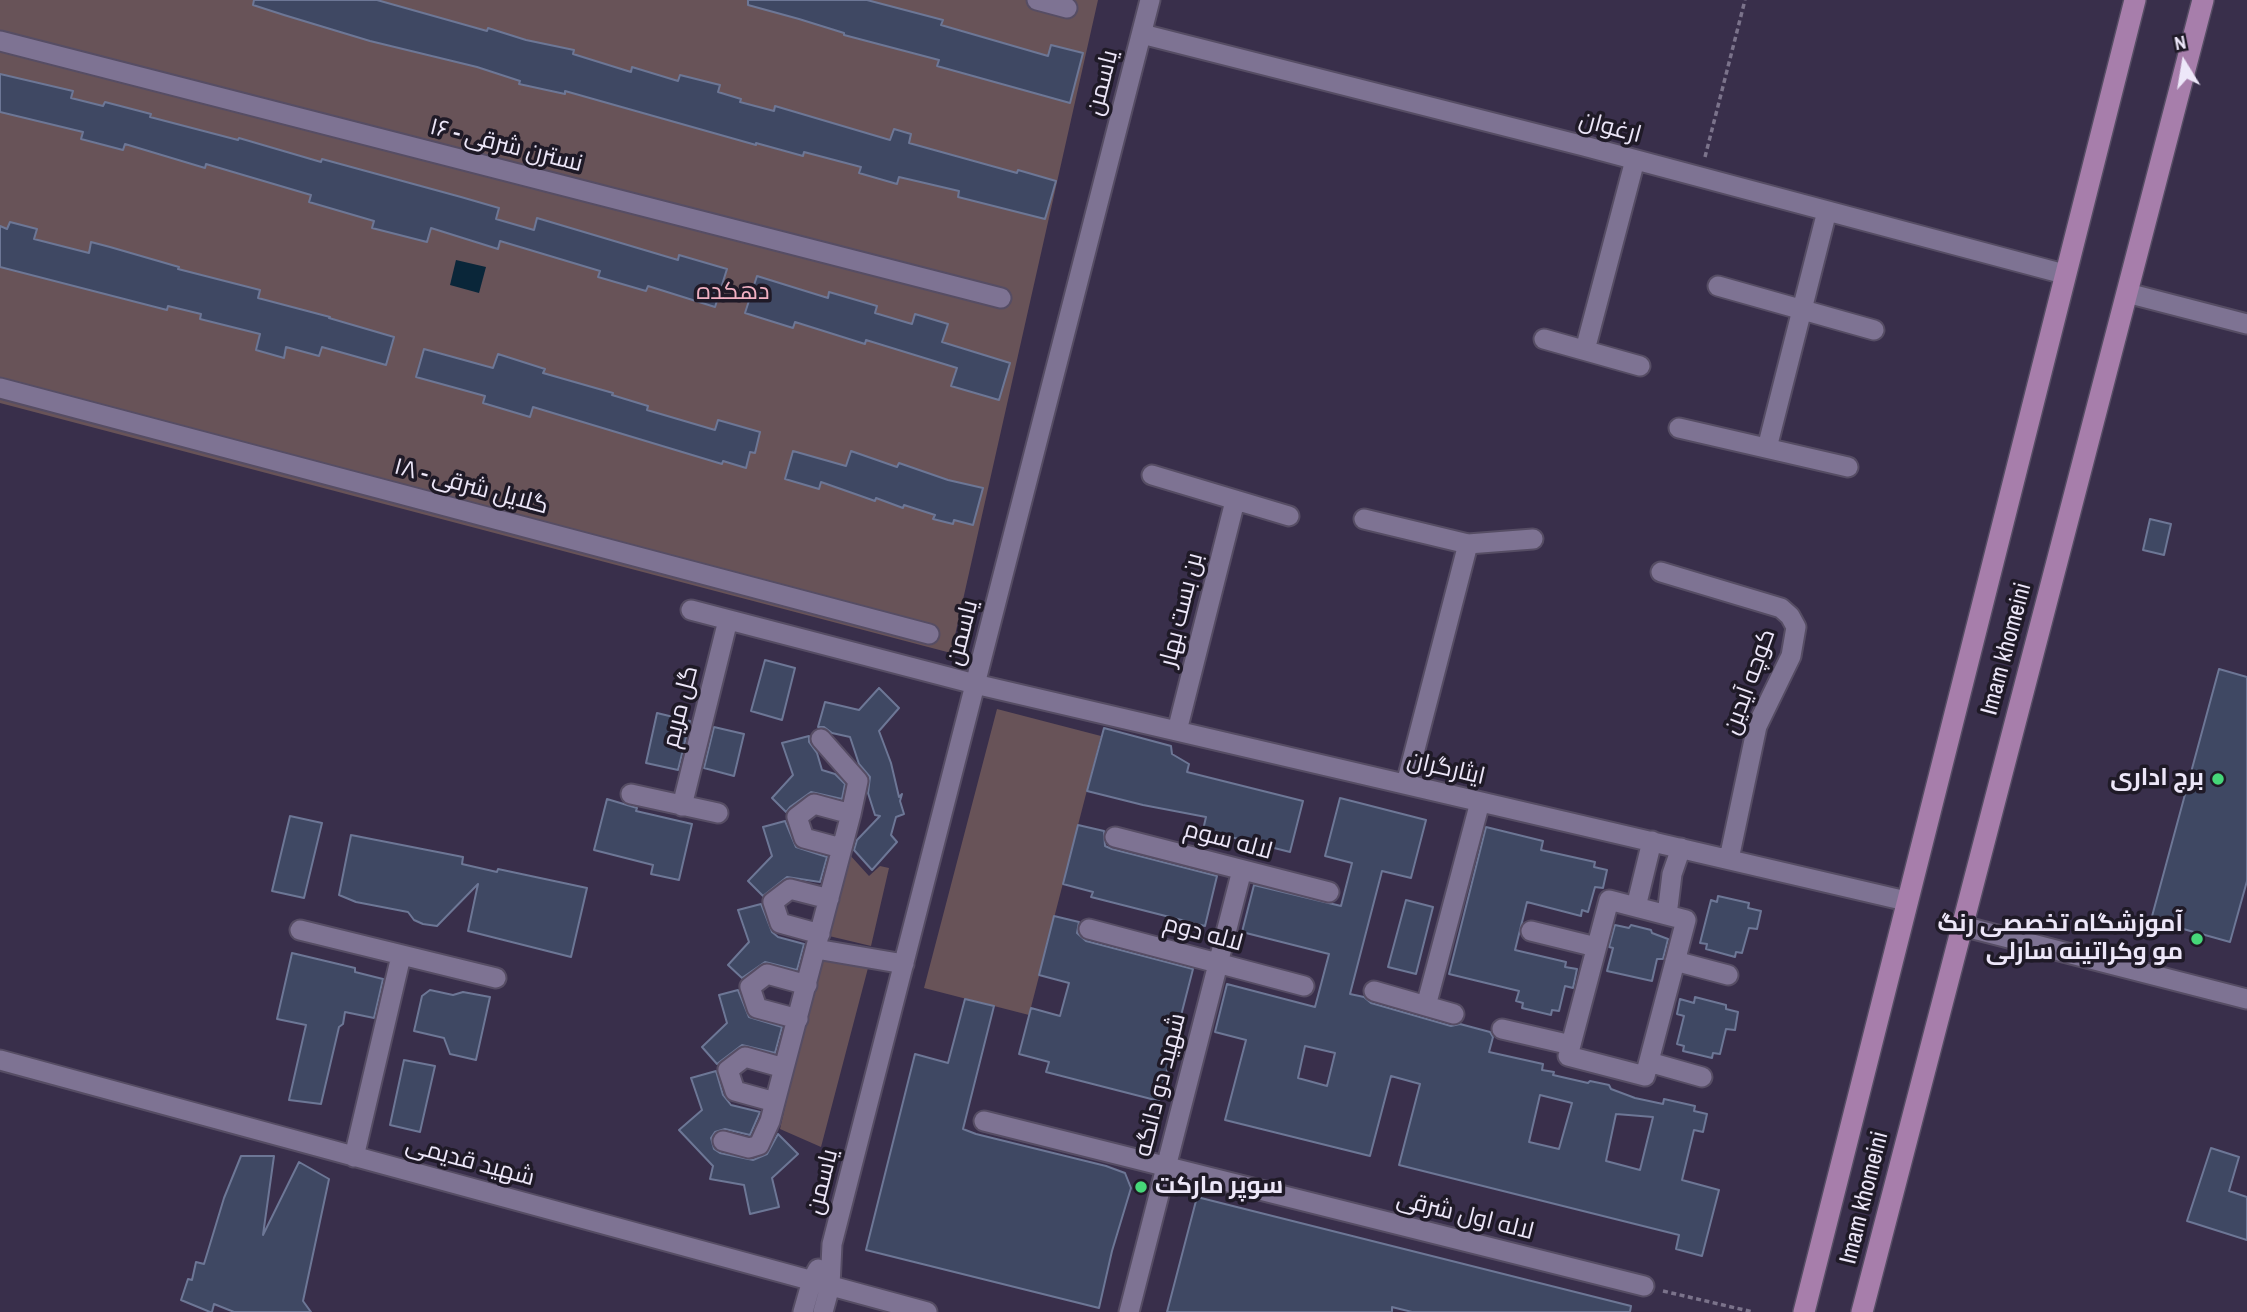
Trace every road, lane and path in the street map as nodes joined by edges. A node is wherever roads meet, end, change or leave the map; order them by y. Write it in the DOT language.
graph roads {
  1 [pos="1037,0"];
  2 [pos="1150,0"];
  3 [pos="1745,0"];
  4 [pos="2135,0"];
  5 [pos="2203,0"];
  6 [pos="1067,8"];
  7 [pos="1142,34"];
  8 [pos="0,41"];
  9 [pos="1635,160"];
  10 [pos="1700,177"];
  11 [pos="1827,211"];
  12 [pos="2064,274"];
  13 [pos="1718,286"];
  14 [pos="2127,293"];
  15 [pos="1001,298"];
  16 [pos="1802,310"];
  17 [pos="2247,324"];
  18 [pos="1874,330"];
  19 [pos="1544,340"];
  20 [pos="1585,351"];
  21 [pos="1640,366"];
  22 [pos="0,388"];
  23 [pos="1679,428"];
  24 [pos="1767,448"];
  25 [pos="1847,467"];
  26 [pos="1152,475"];
  27 [pos="1235,501"];
  28 [pos="1289,516"];
  29 [pos="1364,519"];
  30 [pos="1533,539"];
  31 [pos="1468,544"];
  32 [pos="1661,572"];
  33 [pos="691,610"];
  34 [pos="728,620"];
  35 [pos="929,634"];
  36 [pos="975,684"];
  37 [pos="1177,731"];
  38 [pos="821,739"];
  39 [pos="1406,784"];
  40 [pos="631,794"];
  41 [pos="1480,802"];
  42 [pos="682,806"];
  43 [pos="718,813"];
  44 [pos="851,814"];
  45 [pos="1115,837"];
  46 [pos="1652,841"];
  47 [pos="841,848"];
  48 [pos="1681,848"];
  49 [pos="1729,859"];
  50 [pos="1242,870"];
  51 [pos="1329,892"];
  52 [pos="829,899"];
  53 [pos="1906,901"];
  54 [pos="1636,907"];
  55 [pos="1667,915"];
  56 [pos="1962,926"];
  57 [pos="1089,929"];
  58 [pos="300,930"];
  59 [pos="1531,931"];
  60 [pos="818,942"];
  61 [pos="1596,947"];
  62 [pos="401,956"];
  63 [pos="1675,961"];
  64 [pos="1218,963"];
  65 [pos="904,964"];
  66 [pos="1728,975"];
  67 [pos="496,978"];
  68 [pos="807,985"];
  69 [pos="1304,986"];
  70 [pos="1374,991"];
  71 [pos="2247,999"];
  72 [pos="1426,1006"];
  73 [pos="1454,1014"];
  74 [pos="798,1019"];
  75 [pos="1502,1029"];
  76 [pos="1571,1045"];
  77 [pos="0,1060"];
  78 [pos="1649,1062"];
  79 [pos="784,1068"];
  80 [pos="1702,1077"];
  81 [pos="775,1102"];
  82 [pos="984,1121"];
  83 [pos="723,1141"];
  84 [pos="355,1157"];
  85 [pos="1166,1167"];
  86 [pos="821,1283"];
  87 [pos="1644,1286"];
  88 [pos="803,1312"];
  89 [pos="823,1312"];
  90 [pos="927,1312"];
  91 [pos="1129,1312"];
  92 [pos="1753,1312"];
  93 [pos="1804,1312"];
  94 [pos="1863,1312"];
  1 -- 6 [label="street"];
  2 -- 7 [label="street, یاسمن"];
  3 -- 10 [label="path"];
  4 -- 12 [label="main road, Imam khomeini"];
  5 -- 14 [label="main road, Imam khomeini"];
  7 -- 9 [label="street, ارغوان"];
  7 -- 36 [label="street, یاسمن"];
  8 -- 15 [label="street, نسترن شرقی - ۱۶"];
  9 -- 10 [label="street, ارغوان"];
  9 -- 20 [label="street"];
  10 -- 11 [label="street, ارغوان"];
  11 -- 12 [label="street, ارغوان"];
  11 -- 16 [label="street"];
  12 -- 53 [label="main road, Imam khomeini"];
  13 -- 16 [label="street"];
  14 -- 17 [label="street"];
  14 -- 56 [label="main road, Imam khomeini"];
  16 -- 18 [label="street"];
  16 -- 24 [label="street"];
  19 -- 20 [label="street"];
  20 -- 21 [label="street"];
  22 -- 35 [label="street, گلایل شرقی - ۱۸"];
  23 -- 24 [label="street"];
  24 -- 25 [label="street"];
  26 -- 27 [label="street"];
  27 -- 28 [label="street"];
  27 -- 37 [label="street, بن بست بهار"];
  29 -- 31 [label="street"];
  30 -- 31 [label="street"];
  31 -- 39 [label="street"];
  32 -- 49 [label="street, کوچه آیدین"];
  33 -- 34 [label="street, ایثارگران"];
  34 -- 36 [label="street, ایثارگران"];
  34 -- 42 [label="street, گل مریم"];
  36 -- 37 [label="street, ایثارگران"];
  36 -- 65 [label="street, یاسمن"];
  37 -- 39 [label="street, ایثارگران"];
  38 -- 44 [label="street"];
  39 -- 41 [label="street, ایثارگران"];
  40 -- 42 [label="street"];
  41 -- 46 [label="street, ایثارگران"];
  41 -- 72 [label="street"];
  42 -- 43 [label="street"];
  44 -- 47 [label="street"];
  44 -- 47 [label="street"];
  45 -- 50 [label="street, لاله سوم"];
  46 -- 48 [label="street, ایثارگران"];
  46 -- 54 [label="street"];
  47 -- 52 [label="street"];
  48 -- 49 [label="street, ایثارگران"];
  48 -- 55 [label="street"];
  49 -- 53 [label="street, ایثارگران"];
  50 -- 51 [label="street, لاله سوم"];
  50 -- 64 [label="street, شهید دو دانگه"];
  52 -- 60 [label="street"];
  52 -- 60 [label="street"];
  53 -- 93 [label="main road, Imam khomeini"];
  54 -- 55 [label="street"];
  54 -- 61 [label="street"];
  55 -- 63 [label="street"];
  56 -- 71 [label="street"];
  56 -- 94 [label="main road, Imam khomeini"];
  57 -- 64 [label="street, لاله دوم"];
  58 -- 62 [label="street"];
  59 -- 61 [label="street"];
  60 -- 65 [label="street"];
  60 -- 68 [label="street"];
  61 -- 76 [label="street"];
  62 -- 67 [label="street"];
  62 -- 84 [label="street"];
  63 -- 66 [label="street"];
  63 -- 78 [label="street"];
  64 -- 69 [label="street, لاله دوم"];
  64 -- 85 [label="street, شهید دو دانگه"];
  65 -- 86 [label="street, یاسمن"];
  68 -- 74 [label="street"];
  68 -- 74 [label="street"];
  70 -- 72 [label="street"];
  72 -- 73 [label="street"];
  74 -- 79 [label="street"];
  75 -- 76 [label="street"];
  76 -- 78 [label="street"];
  77 -- 84 [label="street, شهید قدیمی"];
  78 -- 80 [label="street"];
  79 -- 81 [label="street"];
  79 -- 81 [label="street"];
  81 -- 83 [label="street"];
  82 -- 85 [label="street, لاله اول شرقی"];
  84 -- 86 [label="street, شهید قدیمی"];
  85 -- 87 [label="street, لاله اول شرقی"];
  85 -- 91 [label="street, شهید دو دانگه"];
  86 -- 88 [label="street, یاسمن"];
  86 -- 89 [label="street, یاسمن"];
  86 -- 90 [label="street, شهید قدیمی"];
  87 -- 92 [label="path"];
}
